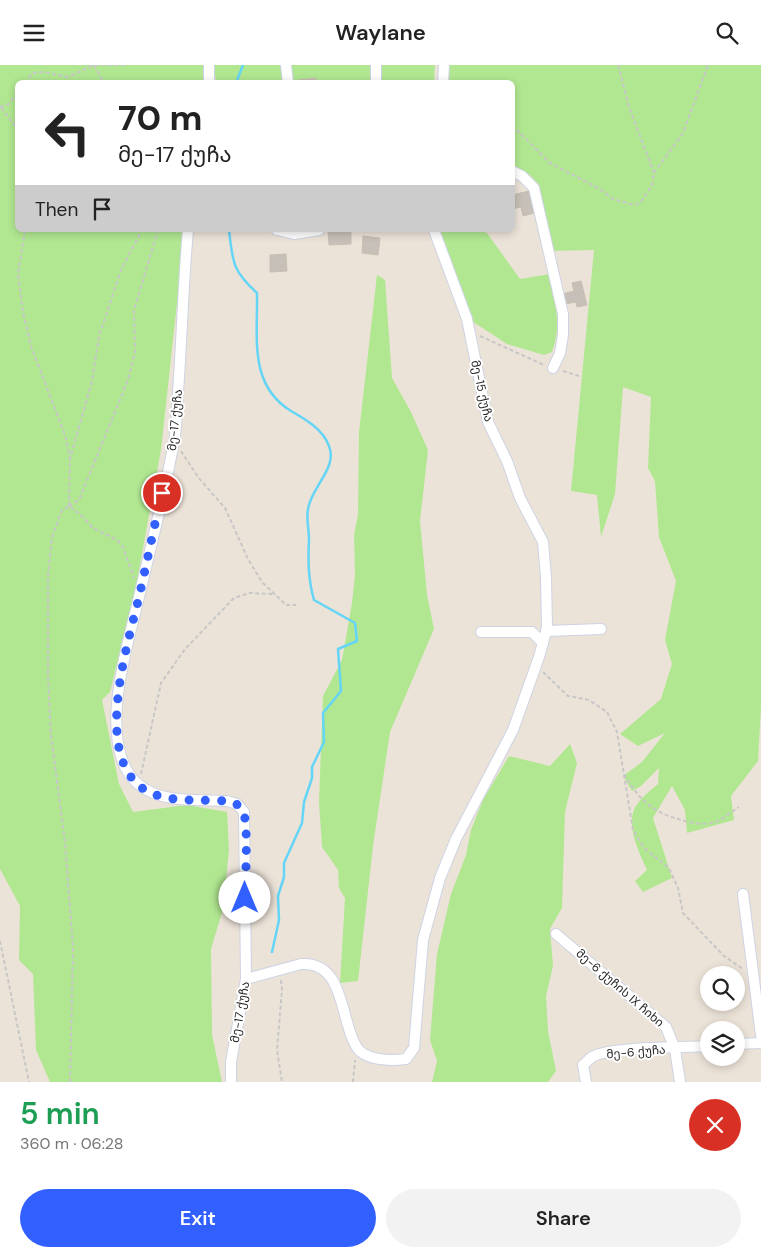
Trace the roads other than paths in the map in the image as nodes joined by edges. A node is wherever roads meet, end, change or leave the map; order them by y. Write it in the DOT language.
graph roads {
  1 [pos="208,65"];
  2 [pos="286,65"];
  3 [pos="376,65"];
  4 [pos="444,65"];
  5 [pos="209,80"];
  6 [pos="288,80"];
  7 [pos="376,80"];
  8 [pos="443,80"];
  9 [pos="515,172"];
  10 [pos="188,232"];
  11 [pos="435,232"];
  12 [pos="553,368"];
  13 [pos="601,629"];
  14 [pos="546,631"];
  15 [pos="481,632"];
  16 [pos="543,643"];
  17 [pos="743,894"];
  18 [pos="556,934"];
  19 [pos="246,979"];
  20 [pos="761,1035"];
  21 [pos="761,1043"];
  22 [pos="745,1044"];
  23 [pos="700,1047"];
  24 [pos="675,1049"];
  25 [pos="231,1082"];
  26 [pos="586,1082"];
  27 [pos="680,1082"];
  1 -- 5 [label="street"];
  2 -- 6 [label="street"];
  3 -- 7 [label="street"];
  4 -- 8 [label="street"];
  9 -- 12 [label="street"];
  10 -- 19 [label="street, მე-17 ქუჩა"];
  11 -- 14 [label="street, მე-15 ქუჩა"];
  13 -- 14 [label="street"];
  14 -- 16 [label="street, მე-15 ქუჩა"];
  15 -- 16 [label="street"];
  16 -- 19 [label="street, მე-15 ქუჩა"];
  17 -- 20 [label="street"];
  18 -- 24 [label="street, მე-6 ქუჩის IX ჩიხი"];
  19 -- 25 [label="street, მე-17 ქუჩა"];
  21 -- 22 [label="street"];
  23 -- 24 [label="street, მე-6 ქუჩა"];
  24 -- 26 [label="street, მე-6 ქუჩა"];
  24 -- 27 [label="street, მე-6 ქუჩის IX ჩიხი"];
}
